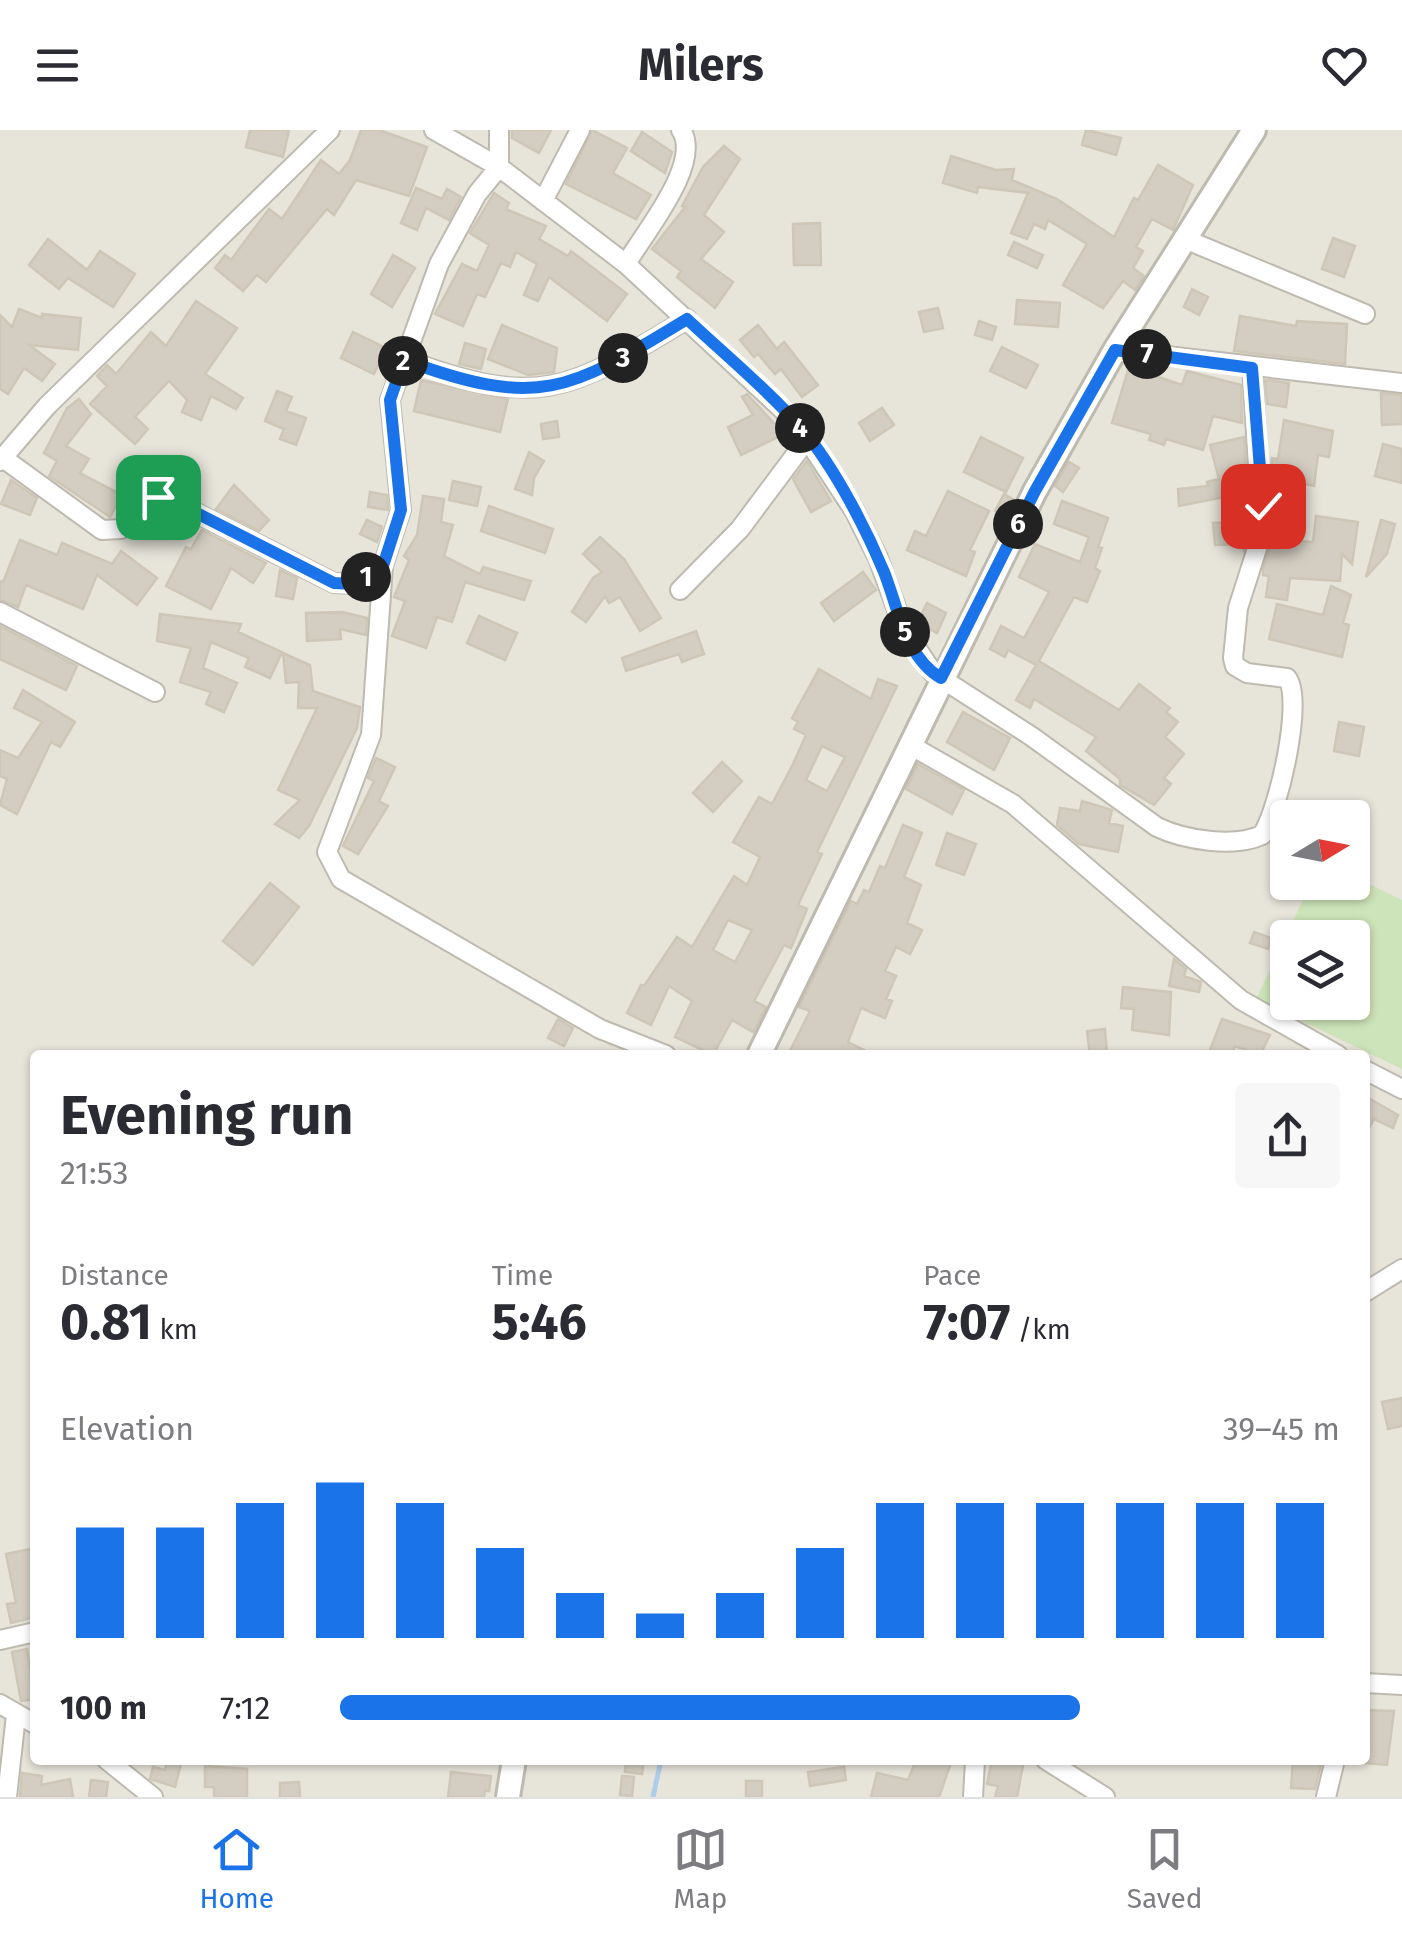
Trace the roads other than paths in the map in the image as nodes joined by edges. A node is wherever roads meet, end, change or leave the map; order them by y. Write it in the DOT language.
graph roads {
  1 [pos="330,130"];
  2 [pos="434,130"];
  3 [pos="499,130"];
  4 [pos="580,130"];
  5 [pos="681,130"];
  6 [pos="1254,130"];
  7 [pos="499,167"];
  8 [pos="542,201"];
  9 [pos="1188,240"];
  10 [pos="626,264"];
  11 [pos="1365,314"];
  12 [pos="687,319"];
  13 [pos="1115,350"];
  14 [pos="404,360"];
  15 [pos="1252,368"];
  16 [pos="1402,383"];
  17 [pos="808,438"];
  18 [pos="1,459"];
  19 [pos="383,566"];
  20 [pos="680,590"];
  21 [pos="0,612"];
  22 [pos="941,678"];
  23 [pos="155,692"];
  24 [pos="910,745"];
  25 [pos="653,1050"];
  26 [pos="761,1050"];
  27 [pos="1329,1050"];
  28 [pos="1370,1073"];
  29 [pos="1402,1090"];
  30 [pos="1402,1268"];
  31 [pos="1370,1289"];
  32 [pos="30,1633"];
  33 [pos="0,1640"];
  34 [pos="1370,1683"];
  35 [pos="1402,1685"];
  36 [pos="8,1709"];
  37 [pos="30,1721"];
  38 [pos="112,1765"];
  39 [pos="513,1765"];
  40 [pos="975,1765"];
  41 [pos="1054,1765"];
  42 [pos="1334,1765"];
  43 [pos="7,1797"];
  44 [pos="154,1797"];
  45 [pos="508,1797"];
  46 [pos="973,1797"];
  47 [pos="1106,1797"];
  48 [pos="1326,1797"];
  1 -- 18 [label="street"];
  2 -- 7 [label="street"];
  3 -- 7 [label="street"];
  4 -- 8 [label="street"];
  5 -- 10 [label="street"];
  6 -- 9 [label="street"];
  7 -- 8 [label="street"];
  7 -- 14 [label="street"];
  8 -- 10 [label="street"];
  9 -- 11 [label="street"];
  9 -- 13 [label="street"];
  10 -- 12 [label="street"];
  12 -- 14 [label="street"];
  12 -- 17 [label="street"];
  13 -- 15 [label="street"];
  13 -- 22 [label="street"];
  14 -- 19 [label="street"];
  15 -- 16 [label="street"];
  15 -- 22 [label="street"];
  17 -- 20 [label="street"];
  17 -- 22 [label="street"];
  18 -- 19 [label="street"];
  19 -- 25 [label="street"];
  21 -- 23 [label="street"];
  22 -- 24 [label="street"];
  24 -- 26 [label="street"];
  24 -- 27 [label="street"];
  28 -- 29 [label="street"];
  30 -- 31 [label="street"];
  32 -- 33 [label="street"];
  34 -- 35 [label="street"];
  36 -- 37 [label="street"];
  36 -- 43 [label="street"];
  38 -- 44 [label="street"];
  39 -- 45 [label="street"];
  40 -- 46 [label="street"];
  41 -- 47 [label="street"];
  42 -- 48 [label="street"];
}
